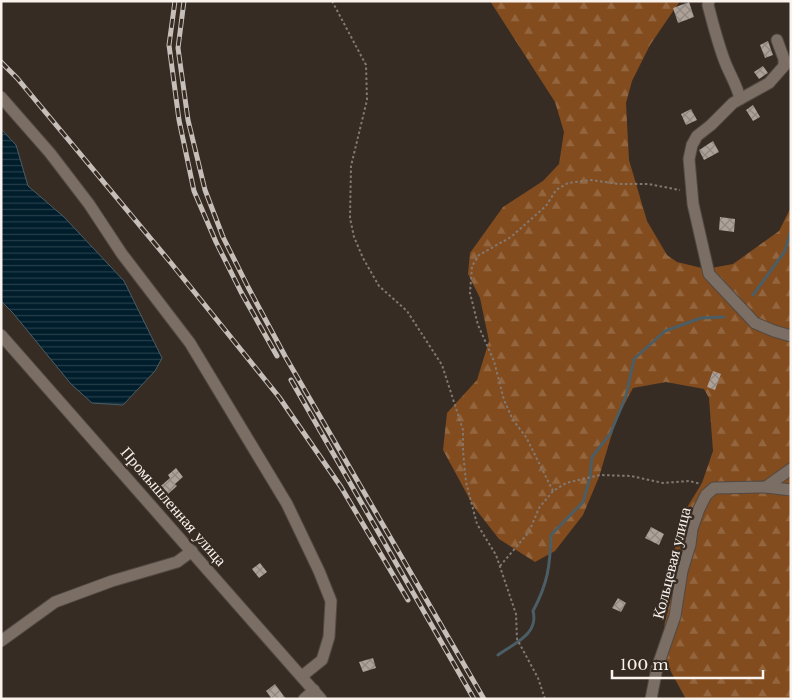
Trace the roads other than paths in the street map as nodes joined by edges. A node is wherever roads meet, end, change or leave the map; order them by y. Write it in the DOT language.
graph roads {
  1 [pos="709,1"];
  2 [pos="777,40"];
  3 [pos="1,97"];
  4 [pos="740,99"];
  5 [pos="1,335"];
  6 [pos="791,336"];
  7 [pos="791,469"];
  8 [pos="766,487"];
  9 [pos="791,490"];
  10 [pos="192,551"];
  11 [pos="1,641"];
  12 [pos="302,676"];
  13 [pos="318,694"];
  14 [pos="304,699"];
  15 [pos="651,699"];
  1 -- 4 [label="street"];
  2 -- 4 [label="street"];
  3 -- 12 [label="street"];
  4 -- 6 [label="street"];
  5 -- 10 [label="street, Промышленная улица"];
  7 -- 8 [label="street"];
  8 -- 9 [label="street"];
  8 -- 15 [label="street, Кольцевая улица"];
  10 -- 11 [label="street"];
  10 -- 12 [label="street, Промышленная улица"];
  12 -- 13 [label="street, Промышленная улица"];
  13 -- 14 [label="street"];
}
